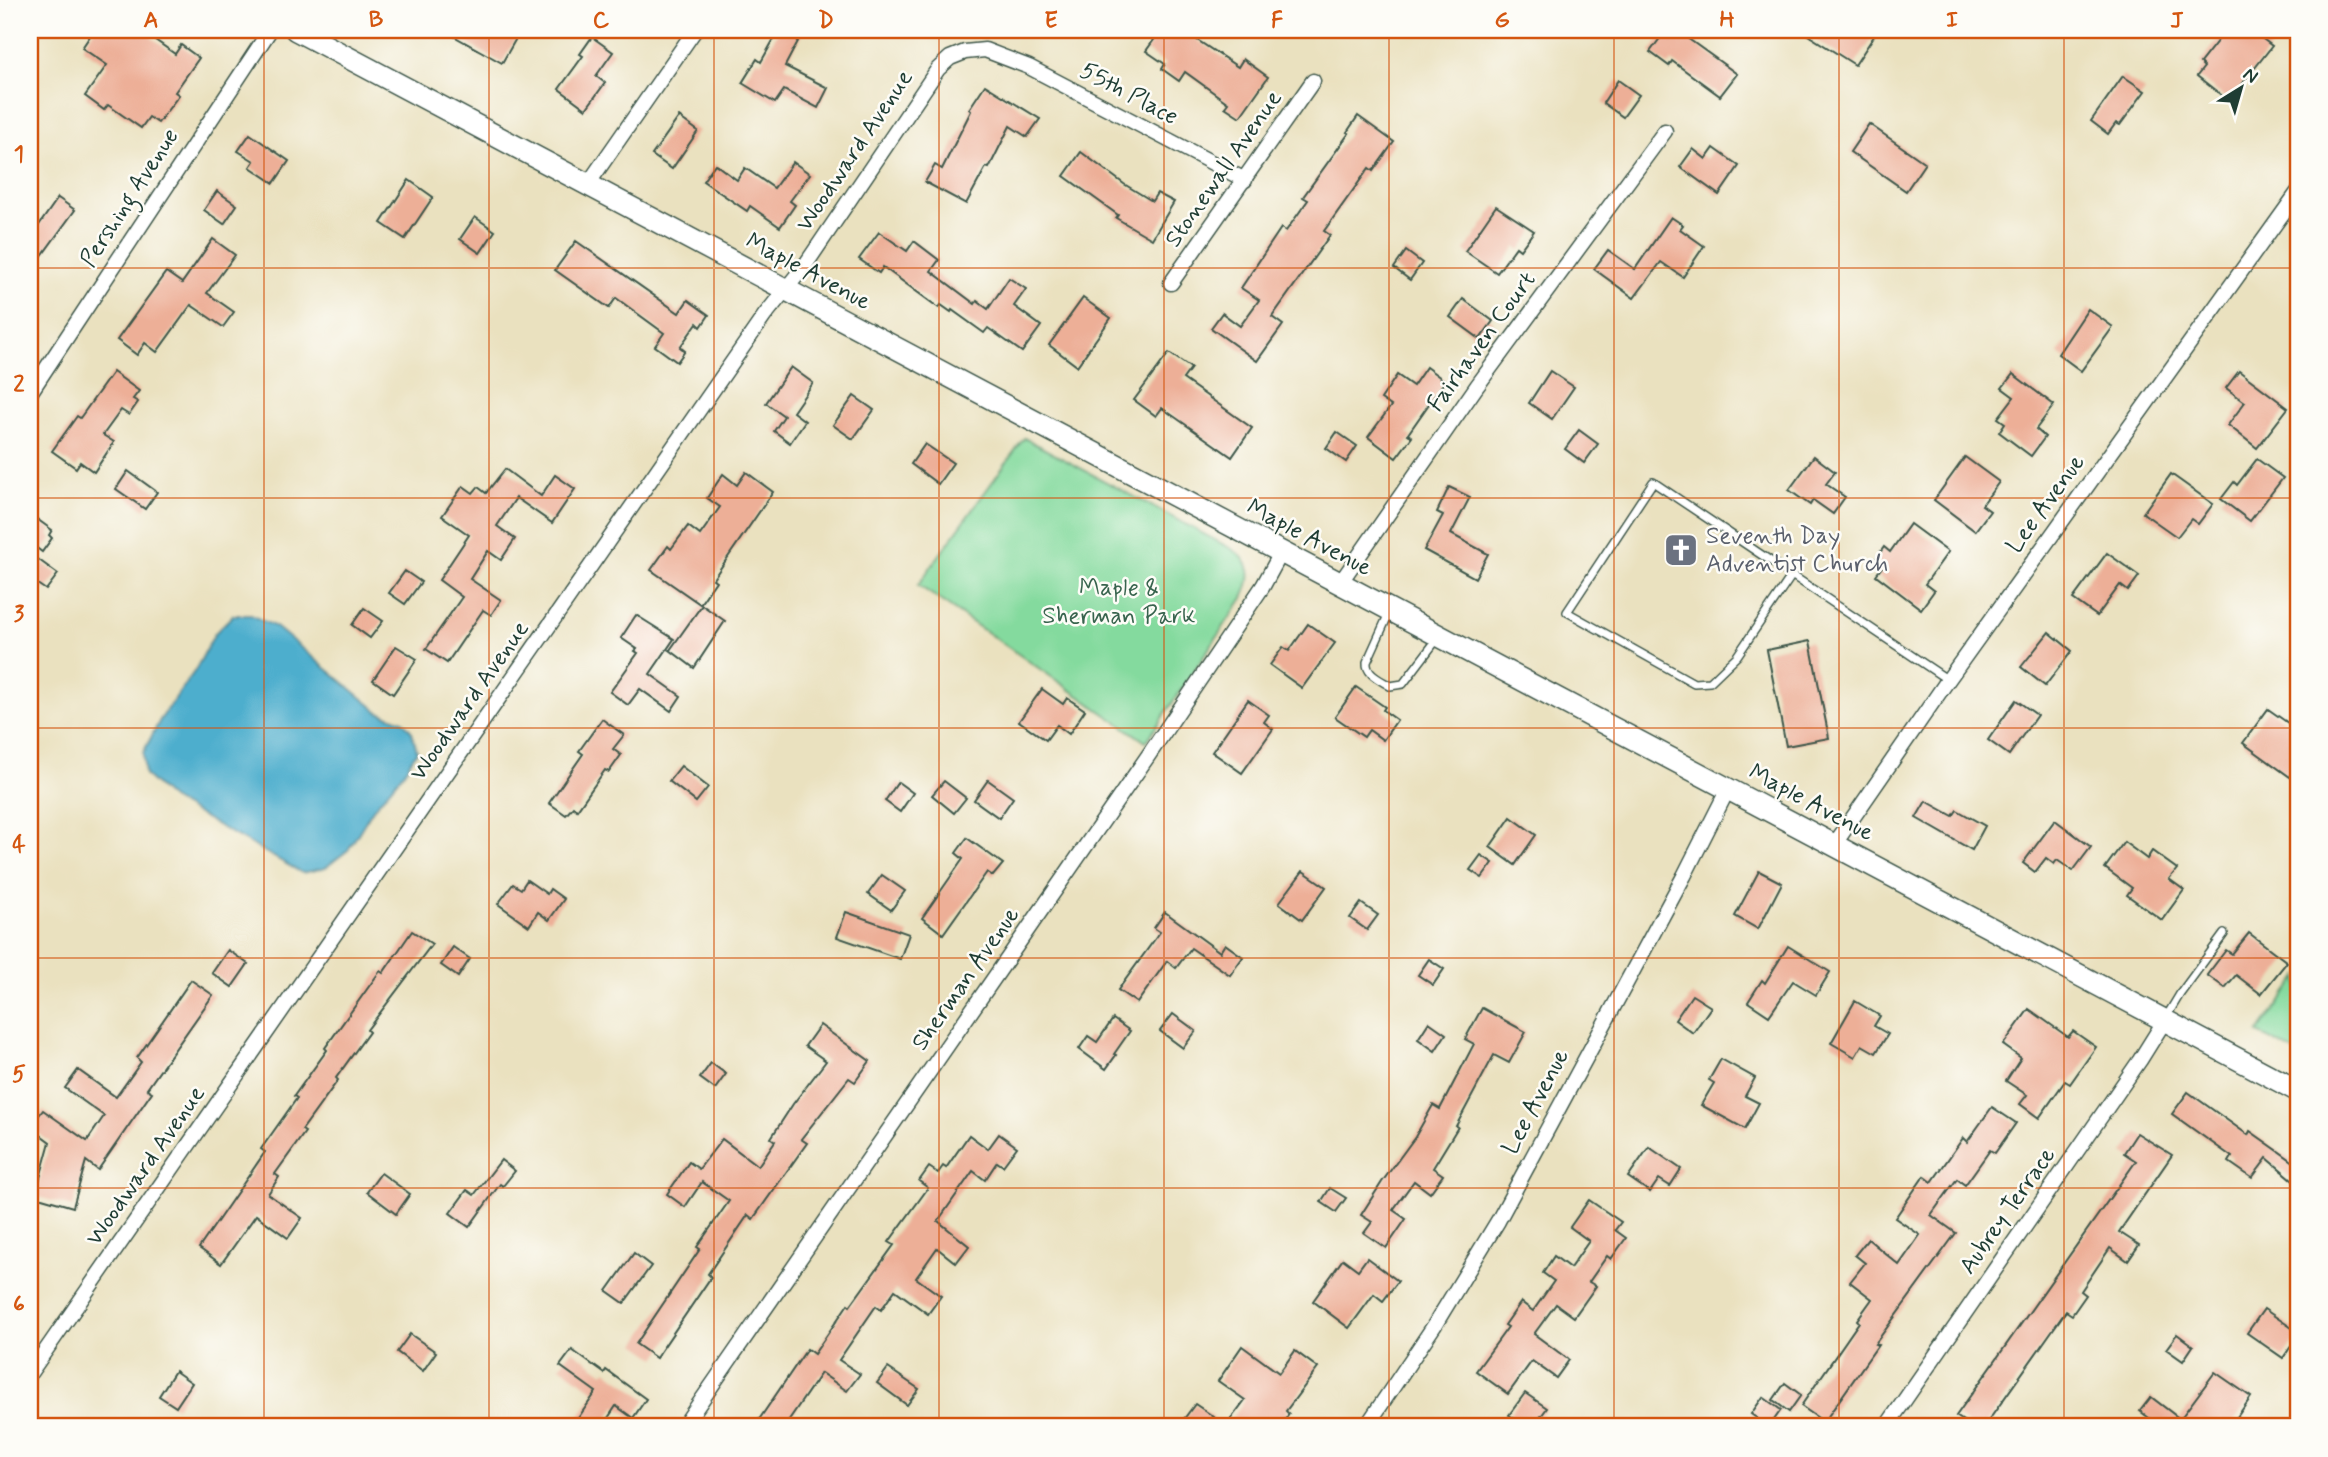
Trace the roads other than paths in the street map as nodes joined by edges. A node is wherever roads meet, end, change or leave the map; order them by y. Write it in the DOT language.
graph roads {
  1 [pos="270,30"];
  2 [pos="296,30"];
  3 [pos="695,30"];
  4 [pos="950,58"];
  5 [pos="1313,81"];
  6 [pos="1665,131"];
  7 [pos="1245,180"];
  8 [pos="588,184"];
  9 [pos="2298,192"];
  10 [pos="1171,284"];
  11 [pos="785,290"];
  12 [pos="30,393"];
  13 [pos="1281,553"];
  14 [pos="1792,575"];
  15 [pos="1340,583"];
  16 [pos="1391,610"];
  17 [pos="1440,636"];
  18 [pos="1948,680"];
  19 [pos="1728,789"];
  20 [pos="1834,845"];
  21 [pos="2224,934"];
  22 [pos="2165,1020"];
  23 [pos="2298,1091"];
  24 [pos="30,1373"];
  25 [pos="682,1427"];
  26 [pos="1366,1427"];
  27 [pos="1886,1427"];
  1 -- 12 [label="street, Pershing Avenue"];
  2 -- 8 [label="main road, Maple Avenue"];
  3 -- 8 [label="street"];
  4 -- 7 [label="street, 55th Place"];
  4 -- 11 [label="street, Woodward Avenue"];
  5 -- 7 [label="street, Stonewall Avenue"];
  6 -- 15 [label="street, Fairhaven Court"];
  7 -- 10 [label="street, Stonewall Avenue"];
  8 -- 11 [label="main road, Maple Avenue"];
  9 -- 18 [label="street, Lee Avenue"];
  11 -- 13 [label="main road, Maple Avenue"];
  11 -- 24 [label="street, Woodward Avenue"];
  13 -- 15 [label="main road, Maple Avenue"];
  13 -- 25 [label="street, Sherman Avenue"];
  14 -- 14 [label="lane"];
  14 -- 18 [label="lane"];
  15 -- 16 [label="main road, Maple Avenue"];
  16 -- 17 [label="main road, Maple Avenue"];
  16 -- 17 [label="lane"];
  17 -- 19 [label="main road, Maple Avenue"];
  18 -- 20 [label="street, Lee Avenue"];
  19 -- 20 [label="main road, Maple Avenue"];
  19 -- 26 [label="street, Lee Avenue"];
  20 -- 22 [label="main road, Maple Avenue"];
  21 -- 22 [label="lane"];
  22 -- 23 [label="main road, Maple Avenue"];
  22 -- 27 [label="street, Aubrey Terrace"];
}
